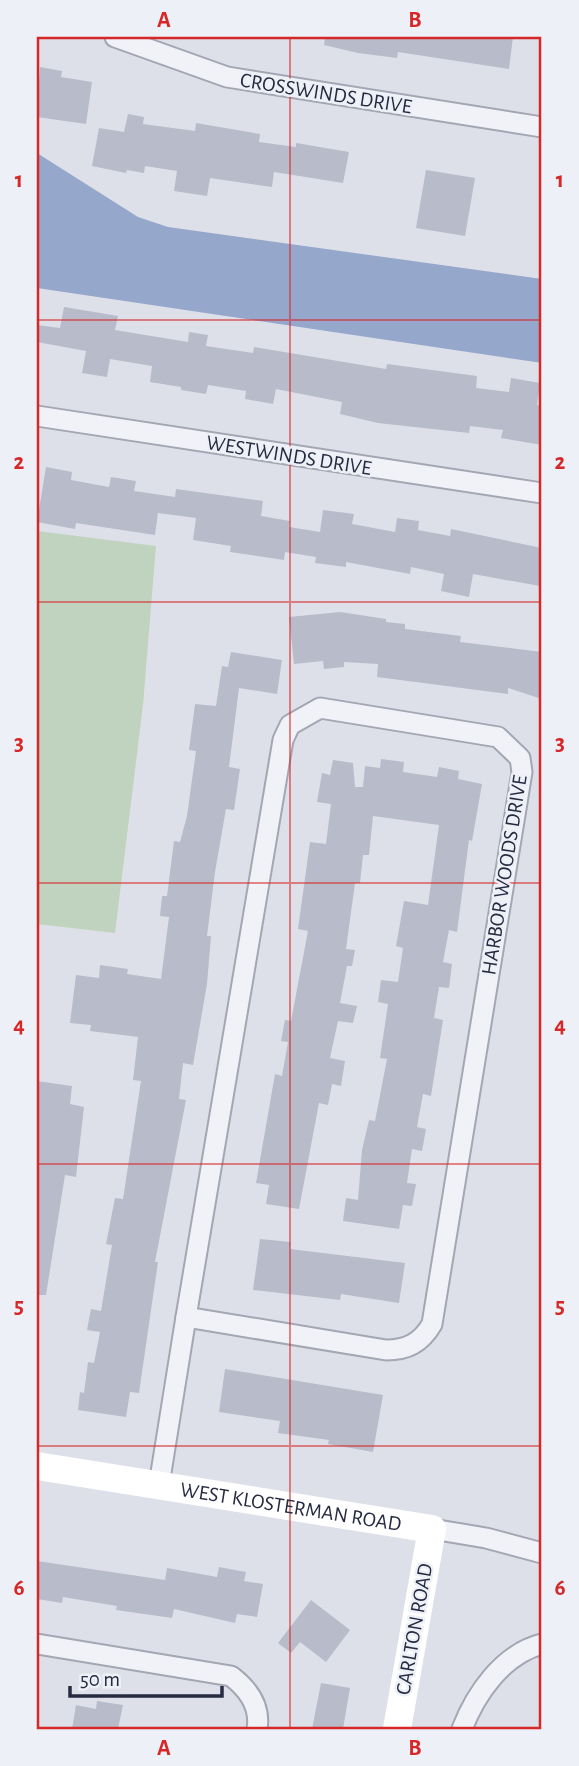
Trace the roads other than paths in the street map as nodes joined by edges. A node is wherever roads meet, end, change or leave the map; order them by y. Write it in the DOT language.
graph roads {
  1 [pos="115,37"];
  2 [pos="542,127"];
  3 [pos="37,416"];
  4 [pos="542,493"];
  5 [pos="186,1317"];
  6 [pos="37,1466"];
  7 [pos="159,1485"];
  8 [pos="432,1529"];
  9 [pos="542,1553"];
  10 [pos="37,1644"];
  11 [pos="542,1644"];
  12 [pos="257,1725"];
  13 [pos="397,1729"];
  14 [pos="462,1729"];
  1 -- 2 [label="street, CROSSWINDS DRIVE"];
  3 -- 4 [label="street, WESTWINDS DRIVE"];
  5 -- 5 [label="street, HARBOR WOODS DRIVE"];
  5 -- 7 [label="street, HARBOR WOODS DRIVE"];
  6 -- 7 [label="street, WEST KLOSTERMAN ROAD"];
  7 -- 8 [label="street, WEST KLOSTERMAN ROAD"];
  8 -- 9 [label="street, WEST KLOSTERMAN ROAD"];
  8 -- 13 [label="street, CARLTON ROAD"];
  10 -- 12 [label="street"];
  11 -- 14 [label="street"];
}
